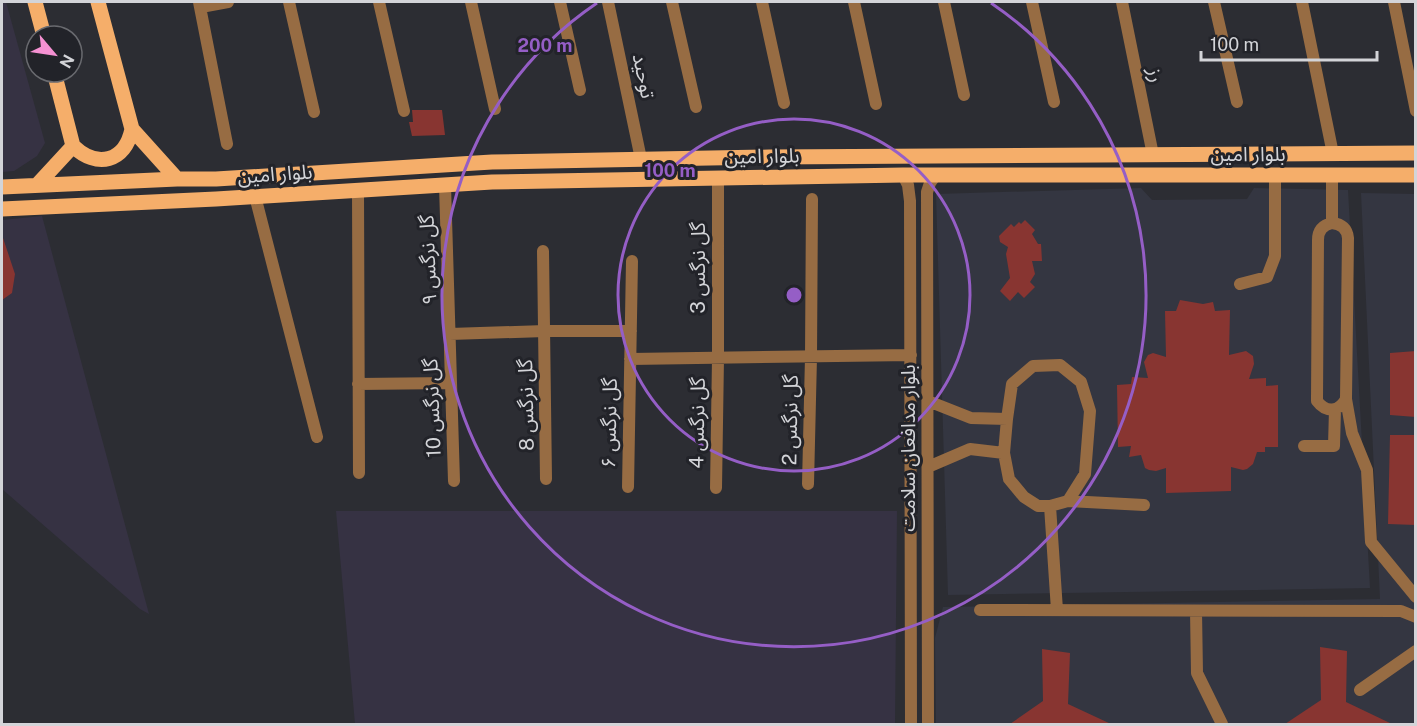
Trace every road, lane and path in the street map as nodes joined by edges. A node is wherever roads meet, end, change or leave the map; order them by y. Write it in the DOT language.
graph roads {
  1 [pos="35,2"];
  2 [pos="98,2"];
  3 [pos="228,2"];
  4 [pos="289,2"];
  5 [pos="379,2"];
  6 [pos="471,2"];
  7 [pos="560,2"];
  8 [pos="608,2"];
  9 [pos="672,2"];
  10 [pos="762,2"];
  11 [pos="854,2"];
  12 [pos="944,2"];
  13 [pos="1032,2"];
  14 [pos="1122,2"];
  15 [pos="1214,2"];
  16 [pos="1302,2"];
  17 [pos="1394,2"];
  18 [pos="200,4"];
  19 [pos="41,24"];
  20 [pos="57,84"];
  21 [pos="580,90"];
  22 [pos="964,95"];
  23 [pos="1054,102"];
  24 [pos="1237,102"];
  25 [pos="783,103"];
  26 [pos="876,104"];
  27 [pos="696,107"];
  28 [pos="495,110"];
  29 [pos="404,111"];
  30 [pos="1416,111"];
  31 [pos="314,112"];
  32 [pos="132,129"];
  33 [pos="227,144"];
  34 [pos="73,146"];
  35 [pos="1416,153"];
  36 [pos="1334,154"];
  37 [pos="1153,155"];
  38 [pos="1048,156"];
  39 [pos="769,157"];
  40 [pos="642,159"];
  41 [pos="492,162"];
  42 [pos="903,175"];
  43 [pos="936,175"];
  44 [pos="1275,175"];
  45 [pos="1332,175"];
  46 [pos="1416,175"];
  47 [pos="771,176"];
  48 [pos="1048,176"];
  49 [pos="718,177"];
  50 [pos="177,179"];
  51 [pos="492,182"];
  52 [pos="445,184"];
  53 [pos="37,185"];
  54 [pos="2,187"];
  55 [pos="358,190"];
  56 [pos="255,196"];
  57 [pos="813,199"];
  58 [pos="927,200"];
  59 [pos="910,201"];
  60 [pos="2,209"];
  61 [pos="1332,223"];
  62 [pos="543,251"];
  63 [pos="632,261"];
  64 [pos="1240,284"];
  65 [pos="545,331"];
  66 [pos="631,331"];
  67 [pos="450,334"];
  68 [pos="911,355"];
  69 [pos="812,357"];
  70 [pos="718,358"];
  71 [pos="630,359"];
  72 [pos="451,382"];
  73 [pos="358,384"];
  74 [pos="1346,399"];
  75 [pos="928,401"];
  76 [pos="1335,409"];
  77 [pos="1007,419"];
  78 [pos="317,437"];
  79 [pos="1304,446"];
  80 [pos="1004,453"];
  81 [pos="928,467"];
  82 [pos="359,473"];
  83 [pos="546,479"];
  84 [pos="454,481"];
  85 [pos="808,484"];
  86 [pos="628,487"];
  87 [pos="716,488"];
  88 [pos="1068,501"];
  89 [pos="1144,505"];
  90 [pos="1050,506"];
  91 [pos="911,527"];
  92 [pos="927,527"];
  93 [pos="911,562"];
  94 [pos="928,562"];
  95 [pos="1416,597"];
  96 [pos="980,610"];
  97 [pos="1057,610"];
  98 [pos="1196,611"];
  99 [pos="1416,617"];
  100 [pos="1416,651"];
  101 [pos="1360,690"];
  102 [pos="911,724"];
  103 [pos="928,724"];
  104 [pos="1222,724"];
  1 -- 19 [label="main road"];
  2 -- 32 [label="main road"];
  3 -- 18 [label="street"];
  4 -- 31 [label="street"];
  5 -- 29 [label="street"];
  6 -- 28 [label="street"];
  7 -- 21 [label="street"];
  8 -- 40 [label="street, توحید"];
  9 -- 27 [label="street"];
  10 -- 25 [label="street"];
  11 -- 26 [label="street"];
  12 -- 22 [label="street"];
  13 -- 23 [label="street"];
  14 -- 37 [label="street, رز"];
  15 -- 24 [label="street"];
  16 -- 36 [label="street"];
  17 -- 30 [label="street"];
  18 -- 33 [label="street"];
  20 -- 34 [label="main road"];
  32 -- 34 [label="main road"];
  32 -- 50 [label="main road"];
  34 -- 53 [label="main road"];
  35 -- 36 [label="main road, بلوار امین"];
  36 -- 37 [label="main road, بلوار امین"];
  37 -- 38 [label="main road, بلوار امین"];
  38 -- 39 [label="main road, بلوار امین"];
  38 -- 48 [label="main road"];
  39 -- 40 [label="main road, بلوار امین"];
  39 -- 47 [label="main road"];
  40 -- 41 [label="main road, بلوار امین"];
  41 -- 50 [label="main road, بلوار امین"];
  41 -- 51 [label="main road"];
  42 -- 43 [label="main road, بلوار امین"];
  42 -- 47 [label="main road, بلوار امین"];
  42 -- 59 [label="street, بلوار مدافعان سلامت"];
  43 -- 48 [label="main road, بلوار امین"];
  43 -- 58 [label="street, بلوار مدافعان سلامت"];
  44 -- 45 [label="main road, بلوار امین"];
  44 -- 48 [label="main road, بلوار امین"];
  44 -- 64 [label="street"];
  45 -- 46 [label="main road, بلوار امین"];
  45 -- 61 [label="street"];
  47 -- 49 [label="main road, بلوار امین"];
  49 -- 51 [label="main road, بلوار امین"];
  49 -- 70 [label="street, گل نرگس 3"];
  50 -- 53 [label="main road, بلوار امین"];
  51 -- 52 [label="main road, بلوار امین"];
  52 -- 55 [label="main road, بلوار امین"];
  52 -- 67 [label="street, گل نرگس ۹"];
  53 -- 54 [label="main road, بلوار امین"];
  55 -- 56 [label="main road, بلوار امین"];
  55 -- 73 [label="street"];
  56 -- 60 [label="main road, بلوار امین"];
  56 -- 78 [label="street"];
  57 -- 69 [label="street, گل نرگس 2"];
  58 -- 59 [label="street"];
  58 -- 75 [label="street, بلوار مدافعان سلامت"];
  59 -- 68 [label="street, بلوار مدافعان سلامت"];
  61 -- 74 [label="street"];
  61 -- 76 [label="street"];
  62 -- 65 [label="street, گل نرگس 8"];
  63 -- 66 [label="street, گل نرگس ۶"];
  65 -- 66 [label="street"];
  65 -- 67 [label="street"];
  65 -- 83 [label="street, گل نرگس 8"];
  66 -- 71 [label="street, گل نرگس ۶"];
  67 -- 72 [label="street, گل نرگس 10"];
  68 -- 69 [label="street"];
  68 -- 91 [label="street, بلوار مدافعان سلامت"];
  69 -- 70 [label="street"];
  69 -- 85 [label="street, گل نرگس 2"];
  70 -- 71 [label="street"];
  70 -- 87 [label="street, گل نرگس 4"];
  71 -- 86 [label="street, گل نرگس ۶"];
  72 -- 73 [label="street"];
  72 -- 84 [label="street, گل نرگس 10"];
  73 -- 82 [label="street"];
  74 -- 76 [label="street"];
  74 -- 95 [label="street"];
  75 -- 77 [label="street"];
  75 -- 81 [label="street, بلوار مدافعان سلامت"];
  76 -- 79 [label="street"];
  77 -- 80 [label="street"];
  77 -- 88 [label="street"];
  80 -- 81 [label="street"];
  80 -- 90 [label="street"];
  81 -- 92 [label="street, بلوار مدافعان سلامت"];
  88 -- 89 [label="street"];
  88 -- 90 [label="street"];
  90 -- 97 [label="street"];
  91 -- 92 [label="street"];
  91 -- 93 [label="street, بلوار مدافعان سلامت"];
  92 -- 94 [label="street, بلوار مدافعان سلامت"];
  93 -- 94 [label="street"];
  93 -- 102 [label="street, بلوار مدافعان سلامت"];
  94 -- 103 [label="street, بلوار مدافعان سلامت"];
  96 -- 97 [label="street"];
  97 -- 98 [label="street"];
  98 -- 99 [label="street"];
  98 -- 104 [label="street"];
  100 -- 101 [label="street"];
}
